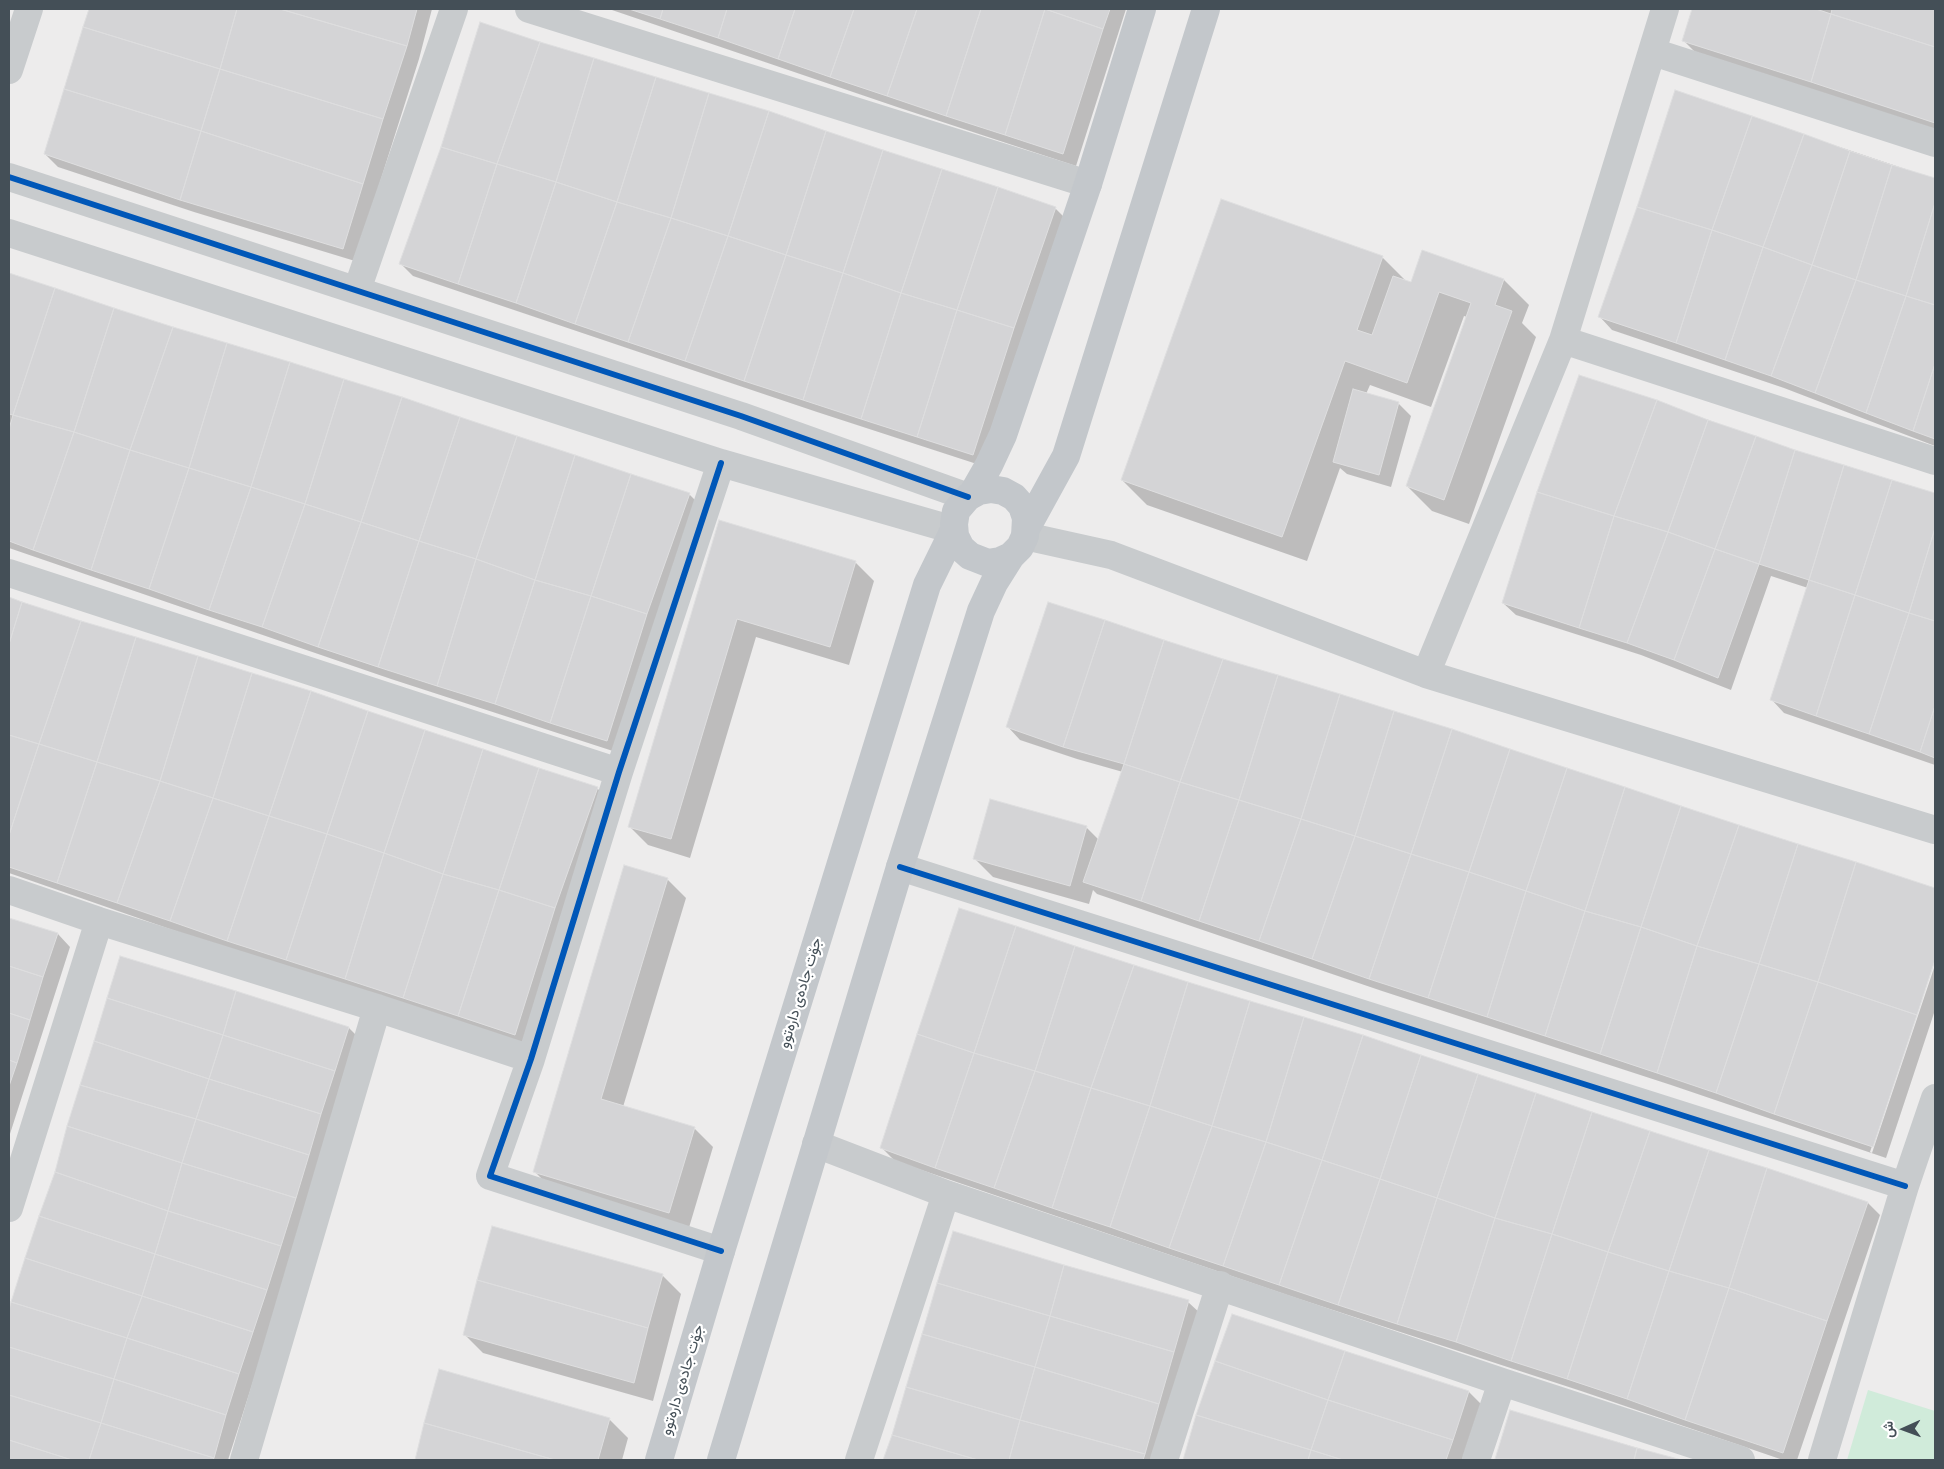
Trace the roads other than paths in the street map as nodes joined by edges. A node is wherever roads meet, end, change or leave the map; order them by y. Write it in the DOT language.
graph roads {
  1 [pos="29,9"];
  2 [pos="454,9"];
  3 [pos="529,9"];
  4 [pos="1142,9"];
  5 [pos="1206,9"];
  6 [pos="1666,9"];
  7 [pos="1653,52"];
  8 [pos="9,70"];
  9 [pos="1935,143"];
  10 [pos="9,177"];
  11 [pos="1088,184"];
  12 [pos="9,233"];
  13 [pos="357,290"];
  14 [pos="1562,340"];
  15 [pos="1935,461"];
  16 [pos="721,464"];
  17 [pos="971,495"];
  18 [pos="954,530"];
  19 [pos="1021,540"];
  20 [pos="9,573"];
  21 [pos="1426,674"];
  22 [pos="620,772"];
  23 [pos="1935,830"];
  24 [pos="900,866"];
  25 [pos="9,890"];
  26 [pos="99,921"];
  27 [pos="377,1008"];
  28 [pos="531,1059"];
  29 [pos="1935,1098"];
  30 [pos="816,1144"];
  31 [pos="1905,1186"];
  32 [pos="946,1194"];
  33 [pos="9,1208"];
  34 [pos="721,1251"];
  35 [pos="1220,1285"];
  36 [pos="1502,1382"];
  37 [pos="244,1460"];
  38 [pos="659,1460"];
  39 [pos="721,1460"];
  40 [pos="859,1460"];
  41 [pos="1164,1460"];
  42 [pos="1476,1460"];
  43 [pos="1741,1460"];
  44 [pos="1822,1460"];
  1 -- 8 [label="street"];
  2 -- 13 [label="street"];
  3 -- 11 [label="street"];
  4 -- 11 [label="main road"];
  5 -- 19 [label="main road"];
  6 -- 7 [label="street"];
  7 -- 9 [label="street"];
  7 -- 14 [label="street"];
  10 -- 13 [label="street"];
  11 -- 17 [label="main road"];
  12 -- 16 [label="street"];
  13 -- 17 [label="street"];
  14 -- 15 [label="street"];
  14 -- 21 [label="street"];
  16 -- 18 [label="street"];
  16 -- 22 [label="street"];
  17 -- 18 [label="main road"];
  17 -- 19 [label="main road"];
  18 -- 19 [label="main road"];
  18 -- 34 [label="main road, جۆت جادەی دارەتوو"];
  19 -- 21 [label="street"];
  19 -- 24 [label="main road"];
  20 -- 22 [label="street"];
  21 -- 23 [label="street"];
  22 -- 28 [label="street"];
  24 -- 30 [label="main road"];
  24 -- 31 [label="street"];
  25 -- 26 [label="street"];
  26 -- 27 [label="street"];
  26 -- 33 [label="street"];
  27 -- 28 [label="street"];
  27 -- 37 [label="street"];
  28 -- 34 [label="street"];
  29 -- 31 [label="street"];
  30 -- 32 [label="street"];
  30 -- 39 [label="main road"];
  31 -- 44 [label="street"];
  32 -- 35 [label="street"];
  32 -- 40 [label="street"];
  34 -- 38 [label="main road, جۆت جادەی دارەتوو"];
  35 -- 36 [label="street"];
  35 -- 41 [label="street"];
  36 -- 42 [label="street"];
  36 -- 43 [label="street"];
}
